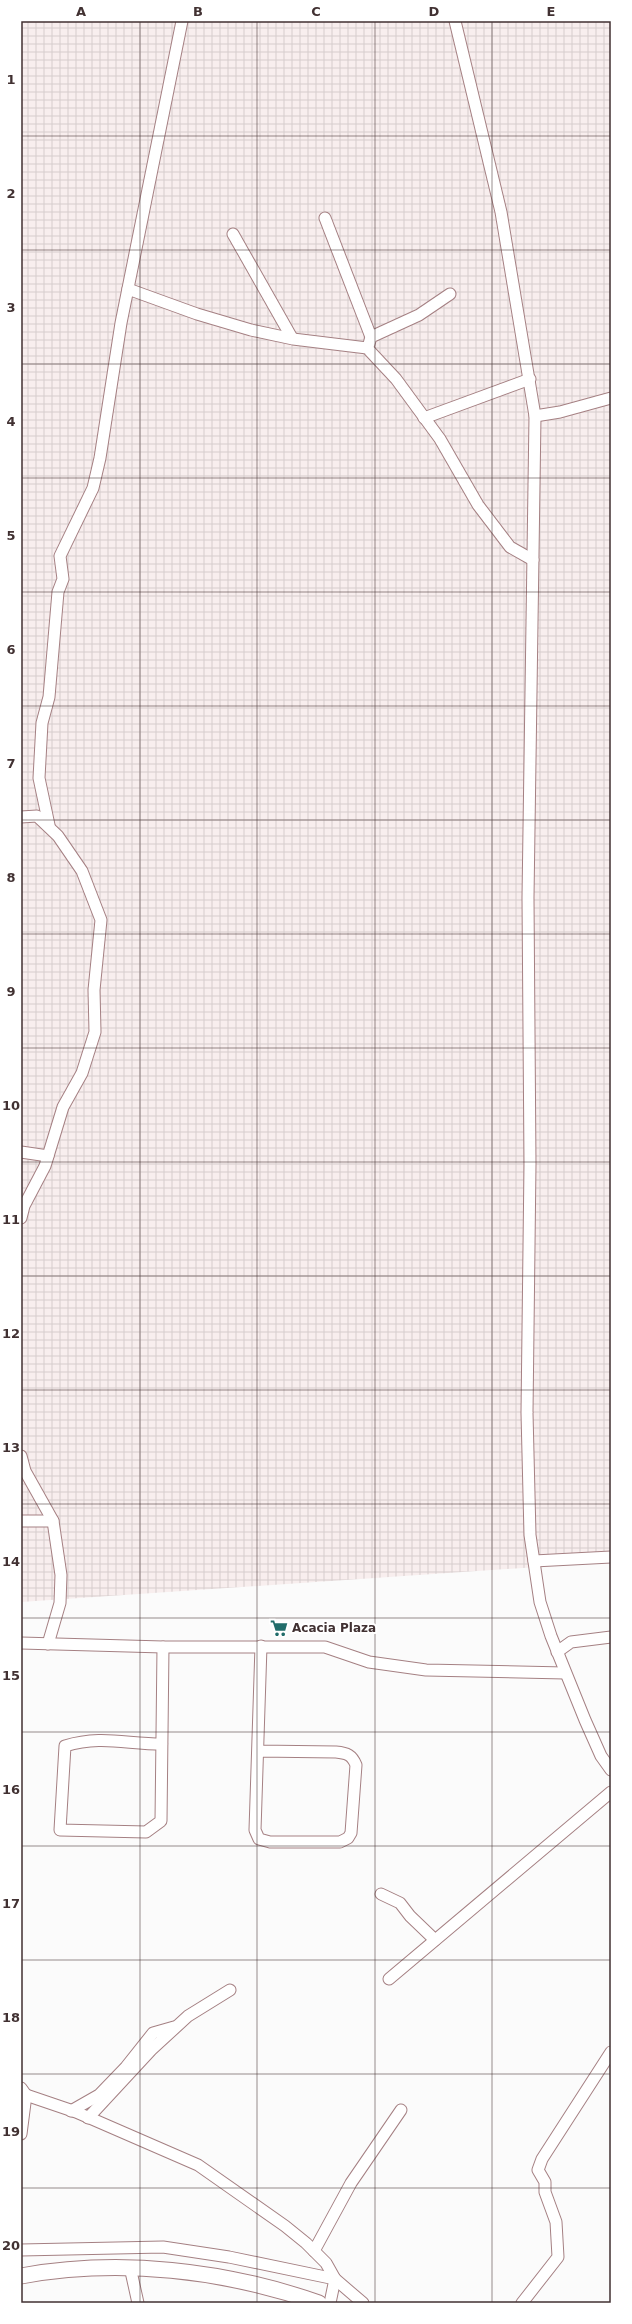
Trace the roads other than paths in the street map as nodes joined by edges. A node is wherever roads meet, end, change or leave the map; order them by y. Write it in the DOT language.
graph roads {
  1 [pos="182,21"];
  2 [pos="455,21"];
  3 [pos="325,218"];
  4 [pos="233,234"];
  5 [pos="128,289"];
  6 [pos="450,294"];
  7 [pos="371,337"];
  8 [pos="292,338"];
  9 [pos="367,348"];
  10 [pos="530,379"];
  11 [pos="611,398"];
  12 [pos="535,416"];
  13 [pos="424,418"];
  14 [pos="533,560"];
  15 [pos="21,817"];
  16 [pos="49,826"];
  17 [pos="21,1152"];
  18 [pos="48,1156"];
  19 [pos="21,1218"];
  20 [pos="21,1456"];
  21 [pos="21,1521"];
  22 [pos="53,1521"];
  23 [pos="611,1557"];
  24 [pos="534,1561"];
  25 [pos="611,1637"];
  26 [pos="21,1643"];
  27 [pos="48,1644"];
  28 [pos="261,1646"];
  29 [pos="163,1647"];
  30 [pos="557,1652"];
  31 [pos="565,1673"];
  32 [pos="162,1744"];
  33 [pos="258,1751"];
  34 [pos="611,1770"];
  35 [pos="611,1792"];
  36 [pos="381,1894"];
  37 [pos="435,1940"];
  38 [pos="389,1979"];
  39 [pos="230,1990"];
  40 [pos="177,2026"];
  41 [pos="611,2052"];
  42 [pos="23,2092"];
  43 [pos="401,2110"];
  44 [pos="72,2111"];
  45 [pos="88,2118"];
  46 [pos="21,2134"];
  47 [pos="21,2250"];
  48 [pos="314,2251"];
  49 [pos="130,2267"];
  50 [pos="21,2276"];
  51 [pos="335,2279"];
  52 [pos="138,2303"];
  53 [pos="319,2303"];
  54 [pos="330,2303"];
  55 [pos="363,2303"];
  56 [pos="522,2303"];
  1 -- 5 [label="street"];
  2 -- 10 [label="street"];
  3 -- 7 [label="street"];
  4 -- 8 [label="street"];
  5 -- 8 [label="street"];
  5 -- 16 [label="street"];
  6 -- 7 [label="street"];
  7 -- 9 [label="street"];
  8 -- 9 [label="street"];
  9 -- 13 [label="street"];
  10 -- 12 [label="street"];
  10 -- 13 [label="street"];
  11 -- 12 [label="street"];
  12 -- 14 [label="street"];
  13 -- 14 [label="street"];
  14 -- 24 [label="street"];
  15 -- 16 [label="street"];
  16 -- 18 [label="street"];
  17 -- 18 [label="street"];
  18 -- 19 [label="street"];
  20 -- 22 [label="street"];
  21 -- 22 [label="street"];
  22 -- 27 [label="street"];
  23 -- 24 [label="street"];
  24 -- 30 [label="street"];
  25 -- 30 [label="street"];
  26 -- 27 [label="street"];
  27 -- 29 [label="street"];
  28 -- 29 [label="street"];
  28 -- 31 [label="street"];
  28 -- 33 [label="street"];
  29 -- 32 [label="street"];
  30 -- 31 [label="street"];
  31 -- 34 [label="street"];
  32 -- 32 [label="street"];
  33 -- 33 [label="street"];
  35 -- 37 [label="street"];
  36 -- 37 [label="street"];
  37 -- 38 [label="street"];
  39 -- 40 [label="street"];
  40 -- 44 [label="street"];
  40 -- 45 [label="street"];
  41 -- 56 [label="street"];
  42 -- 44 [label="street"];
  42 -- 46 [label="street"];
  43 -- 48 [label="street"];
  44 -- 45 [label="street"];
  45 -- 48 [label="street"];
  47 -- 51 [label="street"];
  48 -- 51 [label="street"];
  49 -- 50 [label="main road"];
  49 -- 52 [label="street"];
  49 -- 53 [label="main road"];
  51 -- 54 [label="street"];
  51 -- 55 [label="street"];
}
